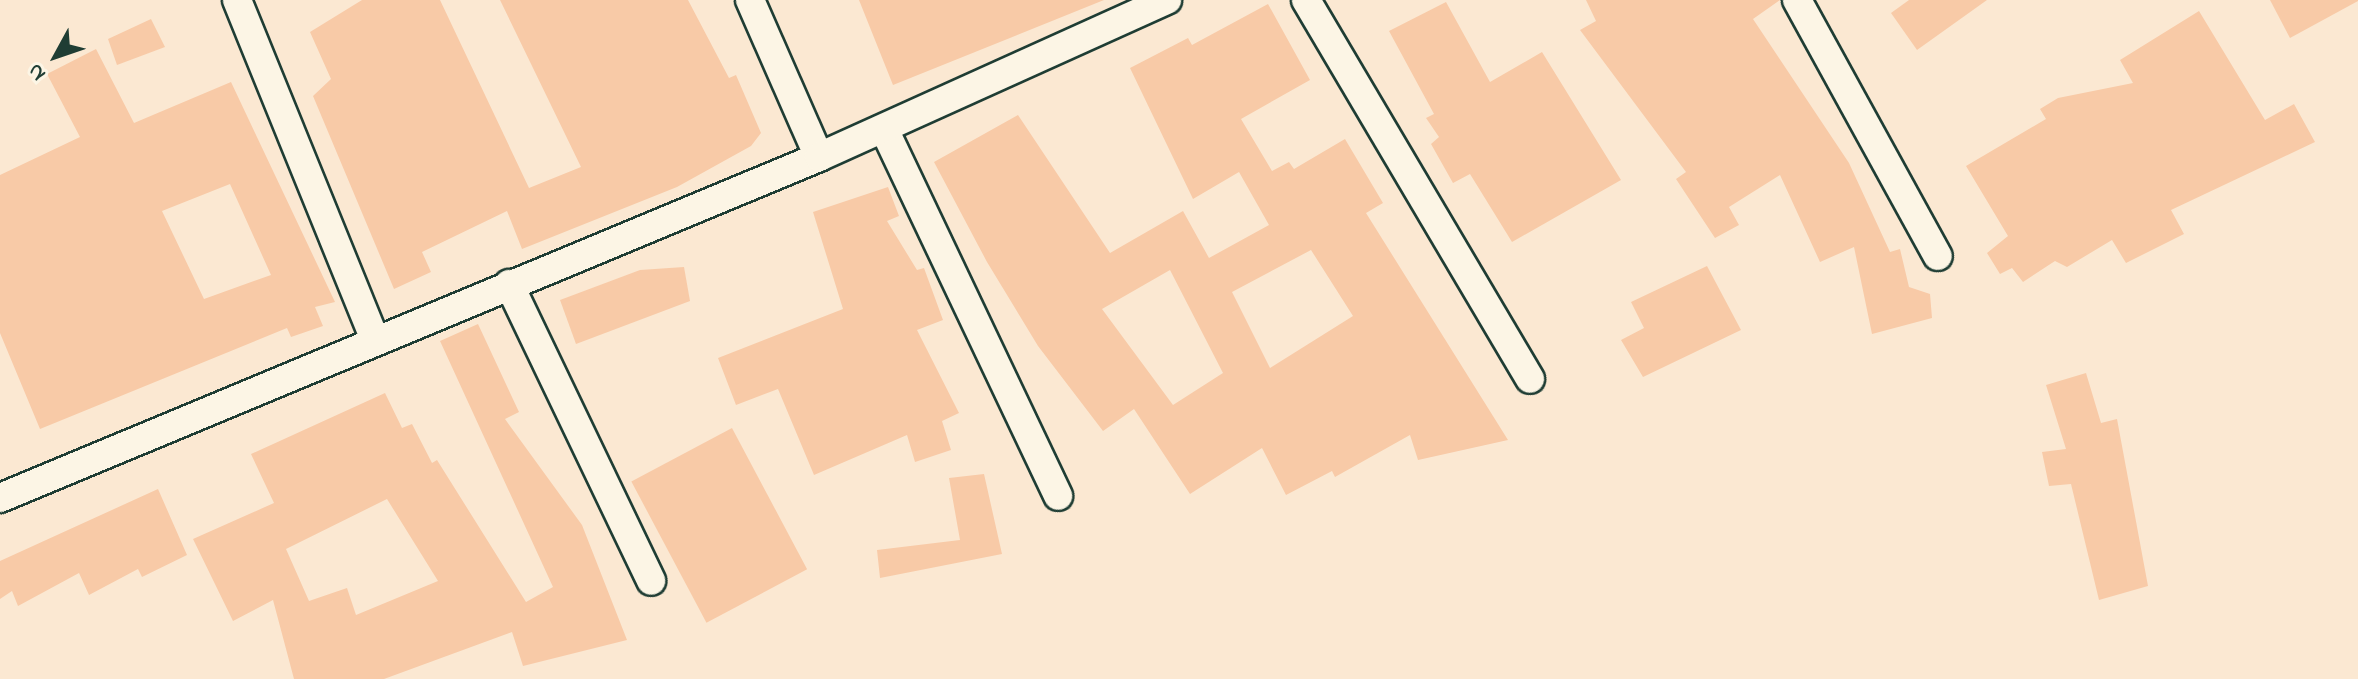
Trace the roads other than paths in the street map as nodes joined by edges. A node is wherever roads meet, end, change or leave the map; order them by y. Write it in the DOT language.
graph roads {
  1 [pos="237,0"];
  2 [pos="750,0"];
  3 [pos="1167,0"];
  4 [pos="1306,0"];
  5 [pos="1797,0"];
  6 [pos="884,129"];
  7 [pos="819,157"];
  8 [pos="1938,256"];
  9 [pos="509,284"];
  10 [pos="374,338"];
  11 [pos="1530,379"];
  12 [pos="3,489"];
  13 [pos="1058,496"];
  14 [pos="651,581"];
  1 -- 10 [label="street"];
  2 -- 7 [label="street"];
  3 -- 6 [label="street"];
  4 -- 11 [label="street"];
  5 -- 8 [label="street"];
  6 -- 7 [label="street"];
  6 -- 13 [label="street"];
  7 -- 9 [label="street"];
  9 -- 10 [label="street"];
  9 -- 14 [label="street"];
  10 -- 12 [label="street"];
}
